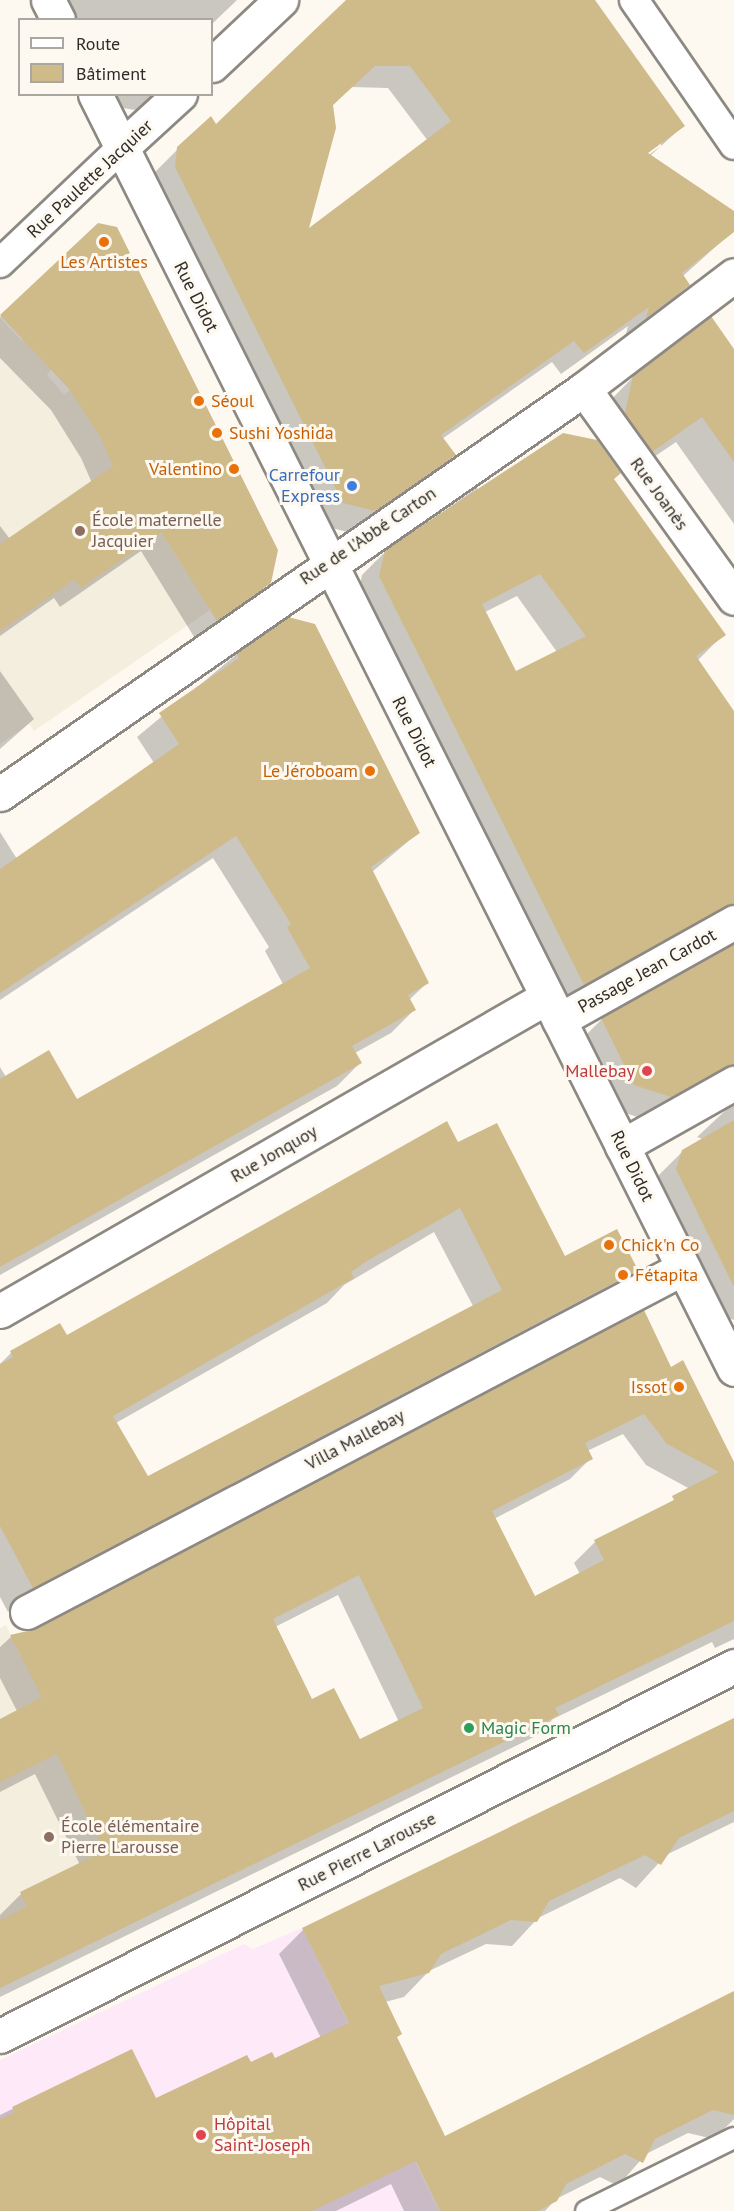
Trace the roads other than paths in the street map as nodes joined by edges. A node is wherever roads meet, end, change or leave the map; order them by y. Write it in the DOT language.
graph roads {
  1 [pos="48,0"];
  2 [pos="281,0"];
  3 [pos="634,0"];
  4 [pos="57,18"];
  5 [pos="213,64"];
  6 [pos="96,96"];
  7 [pos="178,96"];
  8 [pos="734,145"];
  9 [pos="122,148"];
  10 [pos="0,263"];
  11 [pos="734,275"];
  12 [pos="584,389"];
  13 [pos="330,562"];
  14 [pos="734,598"];
  15 [pos="0,794"];
  16 [pos="734,921"];
  17 [pos="553,1008"];
  18 [pos="734,1083"];
  19 [pos="622,1146"];
  20 [pos="683,1268"];
  21 [pos="0,1311"];
  22 [pos="726,1334"];
  23 [pos="734,1369"];
  24 [pos="27,1612"];
  25 [pos="734,1666"];
  26 [pos="0,2036"];
  27 [pos="734,2138"];
  28 [pos="586,2211"];
  1 -- 4 [label="street"];
  2 -- 5 [label="street"];
  3 -- 8 [label="street"];
  6 -- 9 [label="street, Rue Didot"];
  7 -- 9 [label="street, Rue Paulette Jacquier"];
  9 -- 10 [label="street, Rue Paulette Jacquier"];
  9 -- 13 [label="street, Rue Didot"];
  11 -- 12 [label="street, Rue de l'Abbé Carton"];
  12 -- 13 [label="street, Rue de l'Abbé Carton"];
  12 -- 14 [label="street, Rue Joanès"];
  13 -- 15 [label="street, Rue de l'Abbé Carton"];
  13 -- 17 [label="street, Rue Didot"];
  16 -- 17 [label="street, Passage Jean Cardot"];
  17 -- 19 [label="street, Rue Didot"];
  17 -- 21 [label="street, Rue Jonquoy"];
  18 -- 19 [label="street"];
  19 -- 20 [label="street, Rue Didot"];
  20 -- 22 [label="street, Rue Didot"];
  20 -- 24 [label="street, Villa Mallebay"];
  22 -- 23 [label="street, Rue Didot"];
  25 -- 26 [label="street, Rue Pierre Larousse"];
  27 -- 28 [label="lane"];
}
